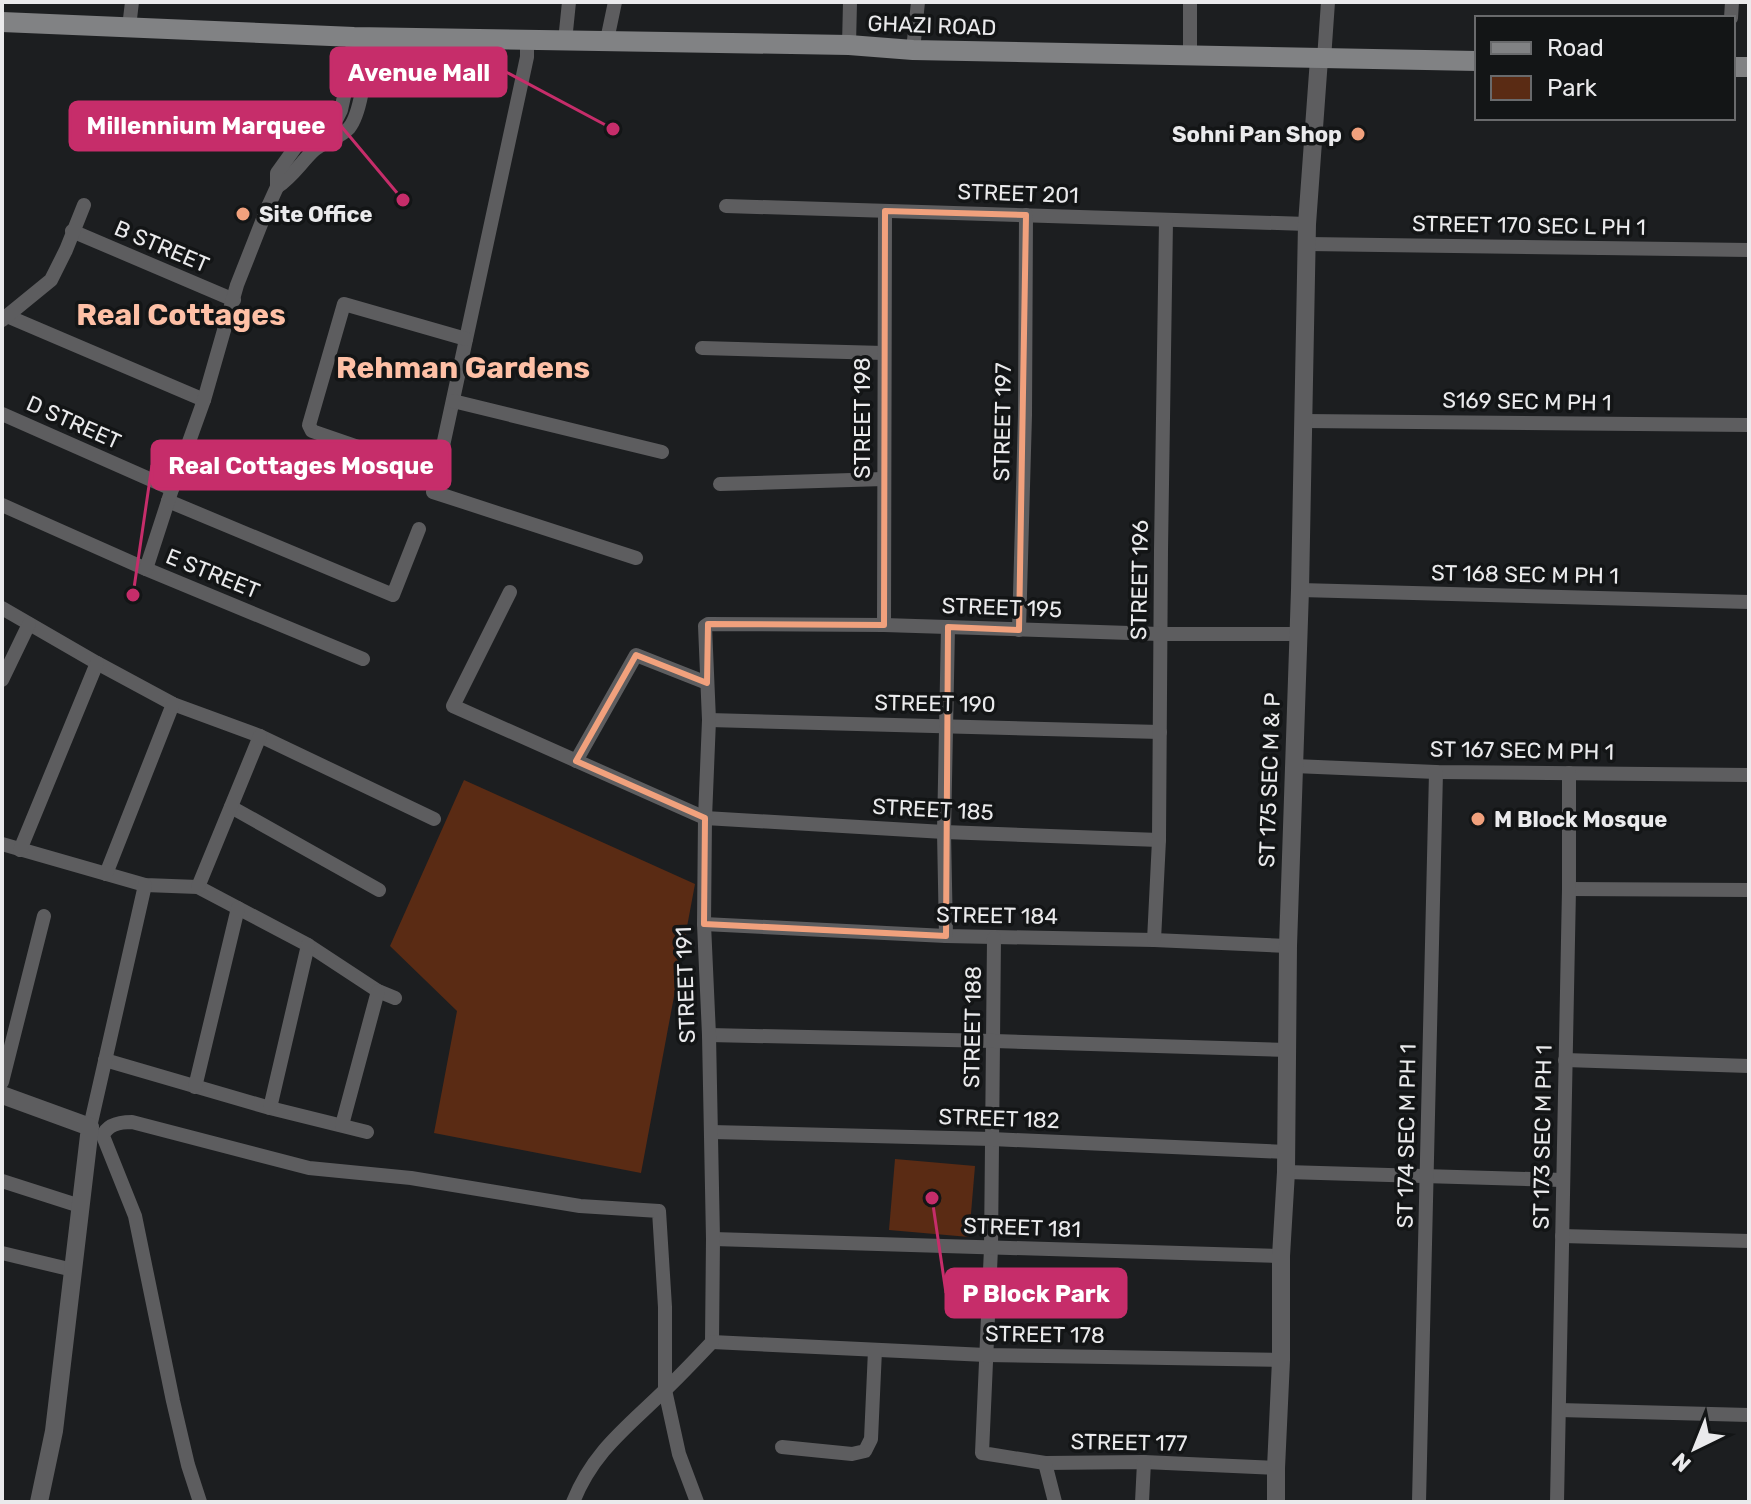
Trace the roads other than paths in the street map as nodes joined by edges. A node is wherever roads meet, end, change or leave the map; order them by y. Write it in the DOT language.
graph roads {
  1 [pos="132,2"];
  2 [pos="569,2"];
  3 [pos="615,2"];
  4 [pos="850,2"];
  5 [pos="918,2"];
  6 [pos="1190,2"];
  7 [pos="1328,2"];
  8 [pos="2,22"];
  9 [pos="129,27"];
  10 [pos="362,37"];
  11 [pos="607,40"];
  12 [pos="527,41"];
  13 [pos="565,41"];
  14 [pos="849,45"];
  15 [pos="913,50"];
  16 [pos="1190,56"];
  17 [pos="1322,59"];
  18 [pos="1475,61"];
  19 [pos="84,205"];
  20 [pos="726,206"];
  21 [pos="885,211"];
  22 [pos="1026,215"];
  23 [pos="1166,221"];
  24 [pos="1307,224"];
  25 [pos="72,231"];
  26 [pos="1308,244"];
  27 [pos="1749,250"];
  28 [pos="234,300"];
  29 [pos="4,318"];
  30 [pos="466,339"];
  31 [pos="702,348"];
  32 [pos="884,353"];
  33 [pos="204,400"];
  34 [pos="453,401"];
  35 [pos="2,414"];
  36 [pos="1304,421"];
  37 [pos="1749,425"];
  38 [pos="662,452"];
  39 [pos="437,474"];
  40 [pos="884,479"];
  41 [pos="720,484"];
  42 [pos="170,495"];
  43 [pos="2,505"];
  44 [pos="419,529"];
  45 [pos="636,558"];
  46 [pos="146,569"];
  47 [pos="1300,590"];
  48 [pos="510,592"];
  49 [pos="1749,602"];
  50 [pos="2,608"];
  51 [pos="29,624"];
  52 [pos="884,625"];
  53 [pos="705,626"];
  54 [pos="948,627"];
  55 [pos="1019,630"];
  56 [pos="1160,634"];
  57 [pos="1298,634"];
  58 [pos="363,659"];
  59 [pos="97,663"];
  60 [pos="2,680"];
  61 [pos="707,683"];
  62 [pos="173,704"];
  63 [pos="709,720"];
  64 [pos="946,725"];
  65 [pos="1160,732"];
  66 [pos="260,736"];
  67 [pos="576,761"];
  68 [pos="1294,766"];
  69 [pos="1436,772"];
  70 [pos="1569,773"];
  71 [pos="1749,775"];
  72 [pos="231,807"];
  73 [pos="705,818"];
  74 [pos="434,819"];
  75 [pos="944,832"];
  76 [pos="1159,840"];
  77 [pos="2,844"];
  78 [pos="20,850"];
  79 [pos="106,874"];
  80 [pos="145,885"];
  81 [pos="198,887"];
  82 [pos="1569,889"];
  83 [pos="379,890"];
  84 [pos="1749,890"];
  85 [pos="238,908"];
  86 [pos="44,916"];
  87 [pos="704,924"];
  88 [pos="946,936"];
  89 [pos="994,938"];
  90 [pos="1154,940"];
  91 [pos="308,945"];
  92 [pos="1288,946"];
  93 [pos="378,991"];
  94 [pos="395,998"];
  95 [pos="709,1035"];
  96 [pos="994,1041"];
  97 [pos="1288,1050"];
  98 [pos="105,1060"];
  99 [pos="1565,1060"];
  100 [pos="1749,1066"];
  101 [pos="2,1082"];
  102 [pos="195,1087"];
  103 [pos="2,1095"];
  104 [pos="270,1108"];
  105 [pos="342,1125"];
  106 [pos="90,1127"];
  107 [pos="367,1132"];
  108 [pos="711,1132"];
  109 [pos="992,1139"];
  110 [pos="1286,1152"];
  111 [pos="1286,1172"];
  112 [pos="1427,1176"];
  113 [pos="1563,1180"];
  114 [pos="2,1181"];
  115 [pos="80,1206"];
  116 [pos="1562,1236"];
  117 [pos="713,1239"];
  118 [pos="1749,1241"];
  119 [pos="991,1248"];
  120 [pos="2,1253"];
  121 [pos="1281,1256"];
  122 [pos="73,1270"];
  123 [pos="712,1342"];
  124 [pos="875,1350"];
  125 [pos="986,1355"];
  126 [pos="1281,1360"];
  127 [pos="665,1390"];
  128 [pos="1559,1410"];
  129 [pos="1749,1415"];
  130 [pos="782,1447"];
  131 [pos="982,1453"];
  132 [pos="1144,1462"];
  133 [pos="1045,1463"];
  134 [pos="1276,1468"];
  135 [pos="39,1502"];
  136 [pos="200,1502"];
  137 [pos="573,1502"];
  138 [pos="697,1502"];
  139 [pos="1055,1502"];
  140 [pos="1142,1502"];
  141 [pos="1276,1502"];
  142 [pos="1419,1502"];
  143 [pos="1557,1502"];
  1 -- 9 [label="street"];
  2 -- 13 [label="street"];
  3 -- 11 [label="street"];
  4 -- 14 [label="street"];
  5 -- 15 [label="street"];
  6 -- 16 [label="street"];
  7 -- 17 [label="street"];
  8 -- 9 [label="main road, GHAZI ROAD"];
  9 -- 10 [label="main road, GHAZI ROAD"];
  10 -- 12 [label="main road, GHAZI ROAD"];
  10 -- 28 [label="street"];
  11 -- 13 [label="main road, GHAZI ROAD"];
  11 -- 14 [label="main road, GHAZI ROAD"];
  12 -- 13 [label="main road, GHAZI ROAD"];
  12 -- 30 [label="street"];
  14 -- 15 [label="main road, GHAZI ROAD"];
  15 -- 16 [label="main road, GHAZI ROAD"];
  16 -- 17 [label="main road, GHAZI ROAD"];
  17 -- 18 [label="main road, GHAZI ROAD"];
  17 -- 24 [label="street, ST 175 SEC M & P"];
  19 -- 25 [label="street"];
  20 -- 21 [label="street, STREET 201"];
  21 -- 22 [label="street, STREET 201"];
  21 -- 32 [label="street, STREET 198"];
  22 -- 23 [label="street, STREET 201"];
  22 -- 55 [label="street, STREET 197"];
  23 -- 24 [label="street, STREET 201"];
  23 -- 56 [label="street, STREET 196"];
  24 -- 26 [label="street, ST 175 SEC M & P"];
  25 -- 28 [label="street, B STREET"];
  25 -- 29 [label="street"];
  26 -- 27 [label="street, STREET 170 SEC L PH 1"];
  26 -- 36 [label="street, ST 175 SEC M & P"];
  28 -- 33 [label="street"];
  29 -- 33 [label="street"];
  30 -- 34 [label="street"];
  30 -- 39 [label="street"];
  31 -- 32 [label="street"];
  32 -- 40 [label="street, STREET 198"];
  33 -- 42 [label="street"];
  34 -- 38 [label="street"];
  34 -- 39 [label="street"];
  35 -- 42 [label="street, D STREET"];
  36 -- 37 [label="street, S169 SEC M PH 1"];
  36 -- 47 [label="street, ST 175 SEC M & P"];
  39 -- 45 [label="street"];
  40 -- 41 [label="street"];
  40 -- 52 [label="street, STREET 198"];
  42 -- 44 [label="street, D STREET"];
  42 -- 46 [label="street"];
  43 -- 46 [label="street, E STREET"];
  46 -- 58 [label="street, E STREET"];
  47 -- 49 [label="street, ST 168 SEC M PH 1"];
  47 -- 57 [label="street, ST 175 SEC M & P"];
  48 -- 67 [label="street"];
  50 -- 51 [label="street"];
  51 -- 59 [label="street"];
  51 -- 60 [label="street"];
  52 -- 53 [label="street, STREET 195"];
  52 -- 54 [label="street, STREET 195"];
  53 -- 61 [label="street, STREET 191"];
  54 -- 55 [label="street, STREET 195"];
  54 -- 64 [label="street"];
  55 -- 56 [label="street, STREET 195"];
  56 -- 57 [label="street, STREET 195"];
  56 -- 65 [label="street, STREET 196"];
  57 -- 68 [label="street, ST 175 SEC M & P"];
  59 -- 62 [label="street"];
  59 -- 78 [label="street"];
  61 -- 63 [label="street, STREET 191"];
  61 -- 67 [label="street"];
  62 -- 66 [label="street"];
  62 -- 79 [label="street"];
  63 -- 64 [label="street, STREET 190"];
  63 -- 73 [label="street, STREET 191"];
  64 -- 65 [label="street, STREET 190"];
  64 -- 75 [label="street"];
  65 -- 76 [label="street, STREET 196"];
  66 -- 72 [label="street"];
  66 -- 74 [label="street"];
  67 -- 73 [label="street"];
  68 -- 69 [label="street, ST 167 SEC M PH 1"];
  68 -- 92 [label="street, ST 175 SEC M & P"];
  69 -- 70 [label="street, ST 167 SEC M PH 1"];
  69 -- 112 [label="street, ST 174 SEC M PH 1"];
  70 -- 71 [label="street, ST 167 SEC M PH 1"];
  70 -- 82 [label="street, ST 173 SEC M PH 1"];
  72 -- 81 [label="street"];
  72 -- 83 [label="street"];
  73 -- 75 [label="street, STREET 185"];
  73 -- 87 [label="street, STREET 191"];
  75 -- 76 [label="street, STREET 185"];
  75 -- 88 [label="street"];
  76 -- 90 [label="street, STREET 196"];
  77 -- 78 [label="street"];
  78 -- 79 [label="street"];
  79 -- 80 [label="street"];
  80 -- 81 [label="street"];
  80 -- 98 [label="street"];
  81 -- 85 [label="street"];
  82 -- 84 [label="street"];
  82 -- 99 [label="street, ST 173 SEC M PH 1"];
  85 -- 91 [label="street"];
  85 -- 102 [label="street"];
  86 -- 101 [label="street"];
  87 -- 88 [label="street, STREET 184"];
  87 -- 95 [label="street, STREET 191"];
  88 -- 89 [label="street, STREET 184"];
  89 -- 90 [label="street, STREET 184"];
  89 -- 96 [label="street, STREET 188"];
  90 -- 92 [label="street, STREET 184"];
  91 -- 93 [label="street"];
  91 -- 104 [label="street"];
  92 -- 97 [label="street, ST 175 SEC M & P"];
  93 -- 94 [label="street"];
  93 -- 105 [label="street"];
  95 -- 96 [label="street"];
  95 -- 108 [label="street, STREET 191"];
  96 -- 97 [label="street"];
  96 -- 109 [label="street, STREET 188"];
  97 -- 110 [label="street, ST 175 SEC M & P"];
  98 -- 102 [label="street"];
  98 -- 106 [label="street"];
  99 -- 100 [label="street"];
  99 -- 113 [label="street, ST 173 SEC M PH 1"];
  102 -- 104 [label="street"];
  103 -- 106 [label="street"];
  104 -- 105 [label="street"];
  105 -- 107 [label="street"];
  106 -- 115 [label="street"];
  108 -- 109 [label="street, STREET 182"];
  108 -- 117 [label="street, STREET 191"];
  109 -- 110 [label="street, STREET 182"];
  109 -- 119 [label="street, STREET 188"];
  110 -- 111 [label="street, ST 175 SEC M & P"];
  111 -- 112 [label="street"];
  111 -- 121 [label="street, ST 175 SEC M & P"];
  112 -- 113 [label="street"];
  112 -- 142 [label="street, ST 174 SEC M PH 1"];
  113 -- 116 [label="street, ST 173 SEC M PH 1"];
  114 -- 115 [label="street"];
  115 -- 122 [label="street"];
  116 -- 118 [label="street"];
  116 -- 128 [label="street, ST 173 SEC M PH 1"];
  117 -- 119 [label="street, STREET 181"];
  117 -- 123 [label="street, STREET 191"];
  119 -- 121 [label="street, STREET 181"];
  119 -- 125 [label="street, STREET 188"];
  120 -- 122 [label="street"];
  121 -- 126 [label="street, ST 175 SEC M & P"];
  122 -- 135 [label="street"];
  123 -- 124 [label="street, STREET 178"];
  123 -- 127 [label="street"];
  124 -- 125 [label="street, STREET 178"];
  124 -- 130 [label="street"];
  125 -- 126 [label="street, STREET 178"];
  125 -- 131 [label="street, STREET 188"];
  126 -- 134 [label="street, ST 175 SEC M & P"];
  127 -- 136 [label="street"];
  127 -- 137 [label="street"];
  127 -- 138 [label="street"];
  128 -- 129 [label="street"];
  128 -- 143 [label="street, ST 173 SEC M PH 1"];
  131 -- 133 [label="street, STREET 177"];
  132 -- 133 [label="street, STREET 177"];
  132 -- 134 [label="street, STREET 177"];
  132 -- 140 [label="street"];
  133 -- 139 [label="street"];
  134 -- 141 [label="street, ST 175 SEC M & P"];
}
